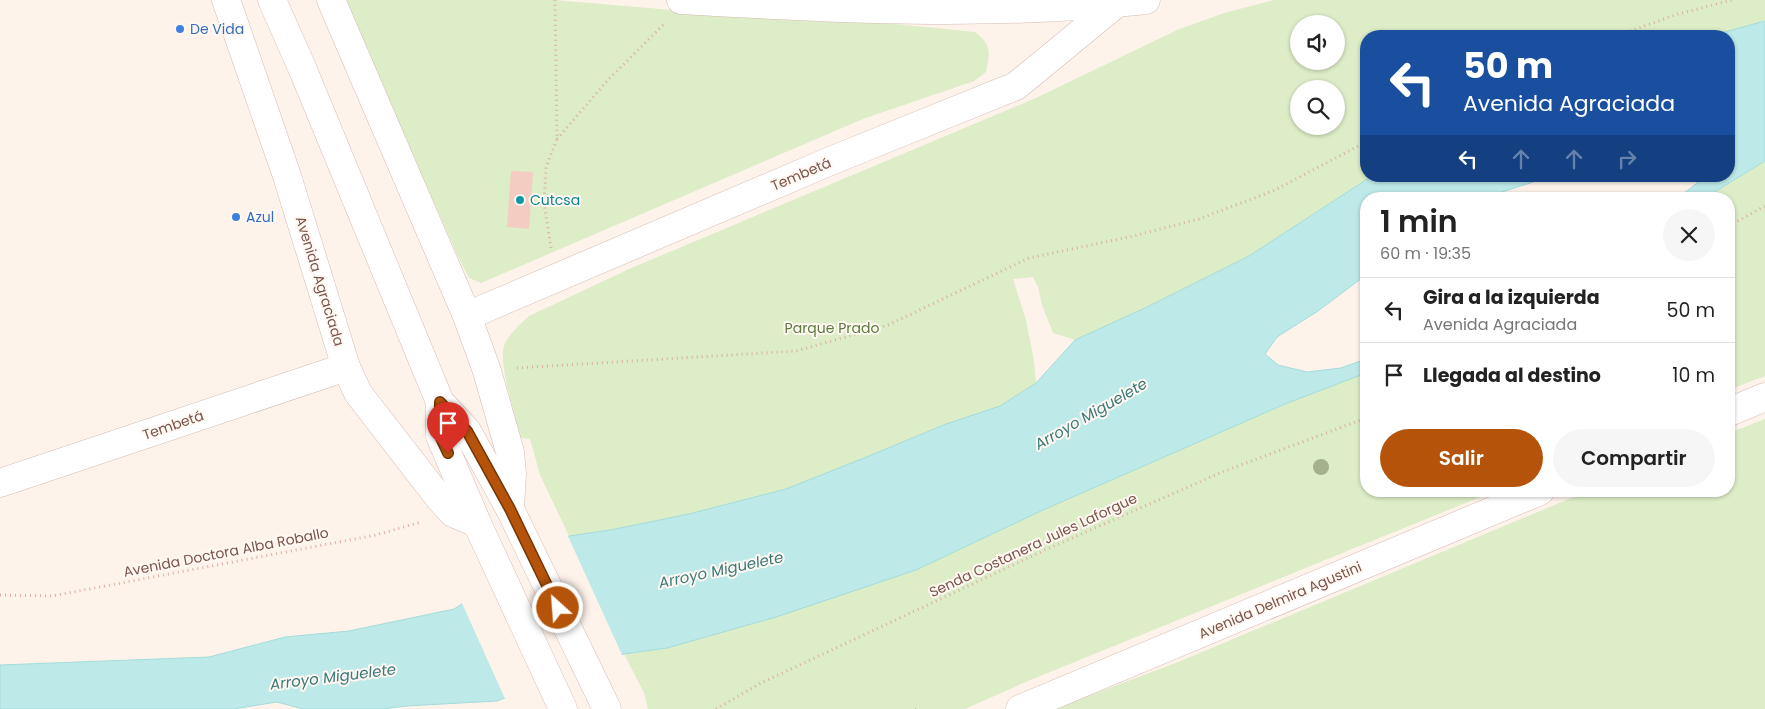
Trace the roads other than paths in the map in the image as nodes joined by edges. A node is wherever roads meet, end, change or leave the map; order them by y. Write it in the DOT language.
graph roads {
  1 [pos="272,0"];
  2 [pos="331,0"];
  3 [pos="681,0"];
  4 [pos="688,0"];
  5 [pos="1146,0"];
  6 [pos="235,3"];
  7 [pos="1117,3"];
  8 [pos="467,316"];
  9 [pos="346,367"];
  10 [pos="1765,397"];
  11 [pos="440,402"];
  12 [pos="1735,410"];
  13 [pos="0,483"];
  14 [pos="1526,497"];
  15 [pos="510,509"];
  16 [pos="465,518"];
  17 [pos="603,700"];
  18 [pos="563,709"];
  19 [pos="1020,709"];
  1 -- 11 [label="street, Avenida Agraciada"];
  2 -- 8 [label="street, Avenida Agraciada"];
  3 -- 4 [label="street"];
  4 -- 7 [label="street"];
  5 -- 7 [label="street"];
  6 -- 9 [label="street, Avenida Agraciada"];
  7 -- 8 [label="street, Tembetá"];
  8 -- 15 [label="street, Avenida Agraciada"];
  9 -- 13 [label="street, Tembetá"];
  9 -- 16 [label="street, Avenida Agraciada"];
  10 -- 12 [label="street"];
  11 -- 15 [label="street, Avenida Agraciada"];
  11 -- 16 [label="street, Avenida Agraciada"];
  14 -- 19 [label="street, Avenida Delmira Agustini"];
  15 -- 17 [label="street, Avenida Agraciada"];
  16 -- 18 [label="street, Avenida Agraciada"];
}
